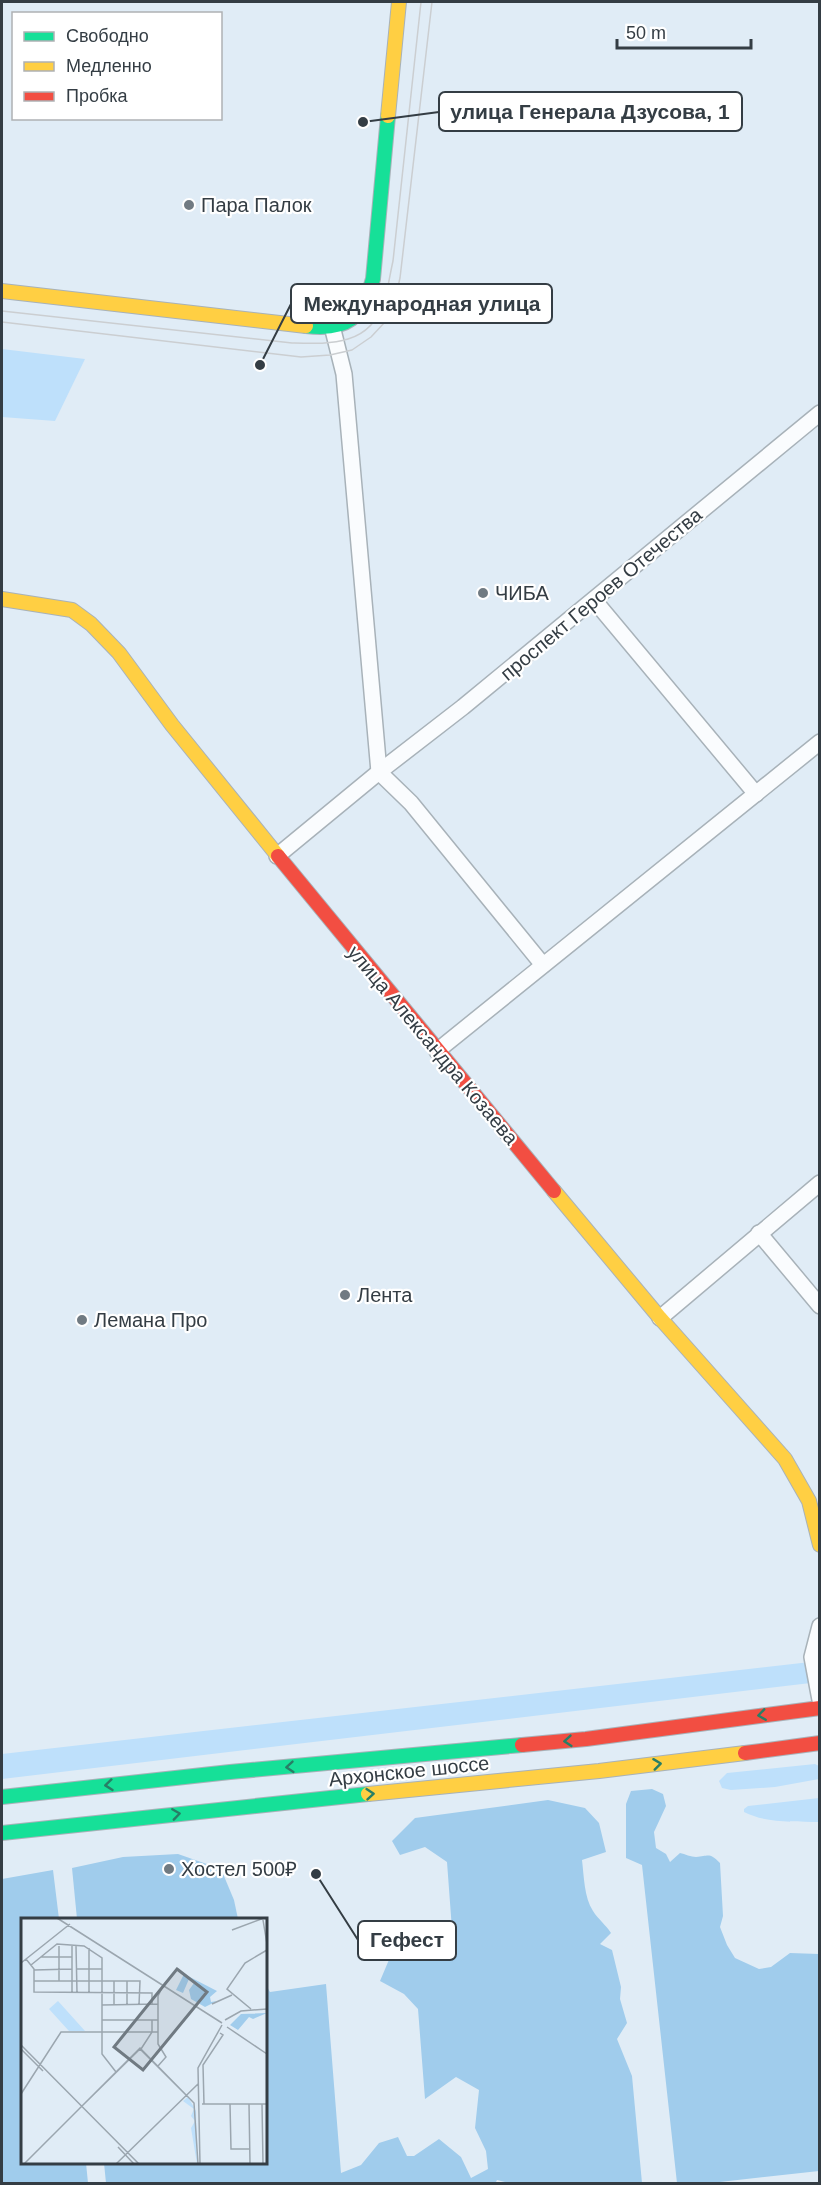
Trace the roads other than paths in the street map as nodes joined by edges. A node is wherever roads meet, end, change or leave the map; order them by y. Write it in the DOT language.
graph roads {
  1 [pos="399,2"];
  2 [pos="2,291"];
  3 [pos="333,326"];
  4 [pos="816,423"];
  5 [pos="2,599"];
  6 [pos="594,600"];
  7 [pos="819,742"];
  8 [pos="379,772"];
  9 [pos="756,794"];
  10 [pos="277,856"];
  11 [pos="543,965"];
  12 [pos="437,1051"];
  13 [pos="819,1183"];
  14 [pos="759,1233"];
  15 [pos="819,1306"];
  16 [pos="660,1318"];
  17 [pos="819,1545"];
  18 [pos="819,1626"];
  19 [pos="819,1700"];
  20 [pos="819,1708"];
  21 [pos="819,1743"];
  22 [pos="2,1797"];
  23 [pos="2,1833"];
  1 -- 3 [label="main road"];
  2 -- 3 [label="main road"];
  3 -- 8 [label="street"];
  4 -- 6 [label="street, проспект Героев Отечества"];
  5 -- 10 [label="main road, улица Александра Козаева"];
  6 -- 8 [label="street, проспект Героев Отечества"];
  6 -- 9 [label="street"];
  7 -- 9 [label="street"];
  8 -- 10 [label="street, проспект Героев Отечества"];
  8 -- 11 [label="street"];
  9 -- 11 [label="street"];
  10 -- 12 [label="main road, улица Александра Козаева"];
  11 -- 12 [label="street"];
  12 -- 16 [label="main road, улица Александра Козаева"];
  13 -- 14 [label="street"];
  14 -- 15 [label="street"];
  14 -- 16 [label="street"];
  16 -- 17 [label="main road, улица Александра Козаева"];
  18 -- 19 [label="street"];
  20 -- 22 [label="main road, Архонское шоссе, one-way"];
  23 -- 21 [label="main road, Архонское шоссе, one-way"];
}
